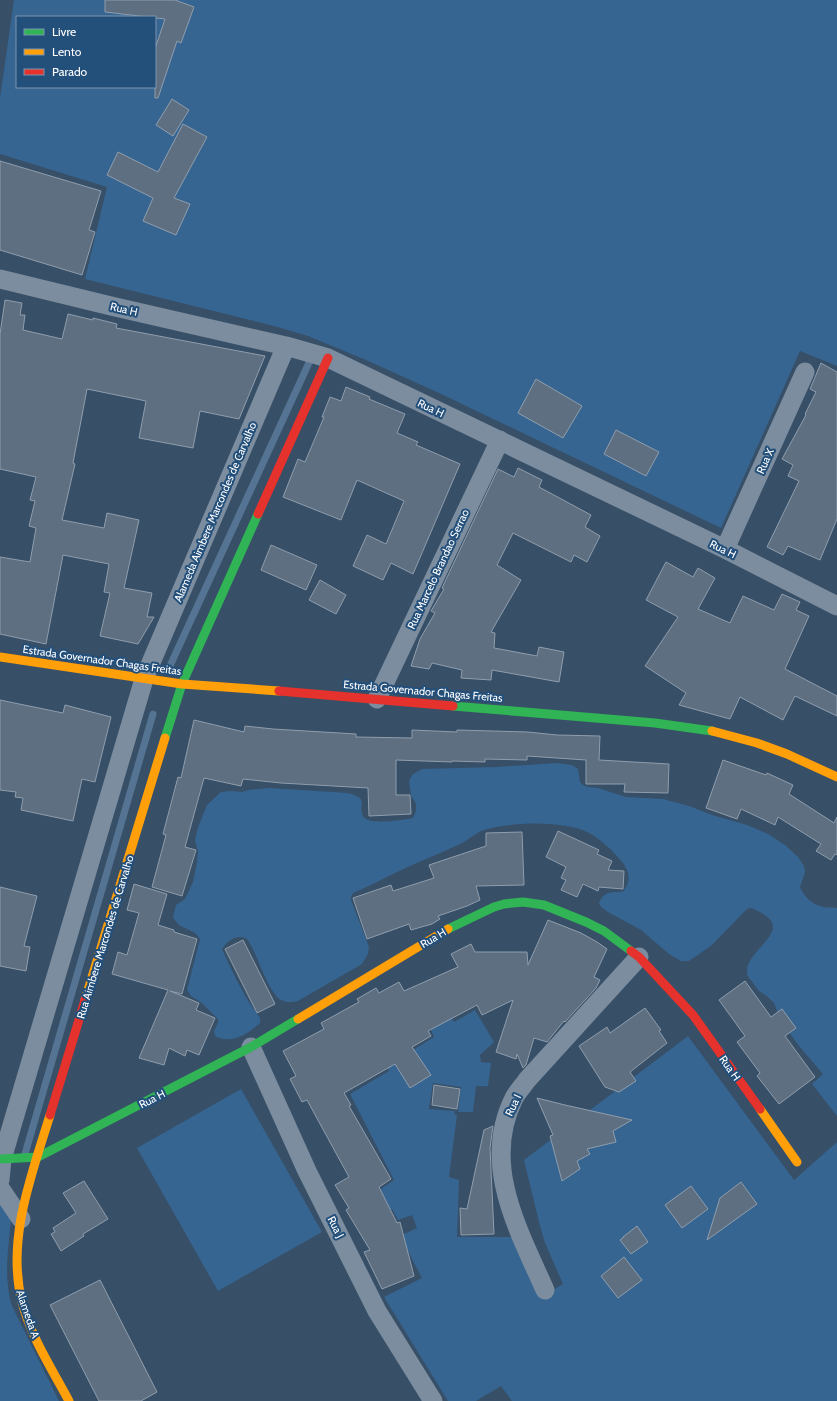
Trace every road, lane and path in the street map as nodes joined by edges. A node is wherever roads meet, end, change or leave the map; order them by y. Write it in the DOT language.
graph roads {
  1 [pos="0,279"];
  2 [pos="286,346"];
  3 [pos="328,358"];
  4 [pos="805,372"];
  5 [pos="500,440"];
  6 [pos="725,549"];
  7 [pos="837,606"];
  8 [pos="0,657"];
  9 [pos="144,679"];
  10 [pos="182,684"];
  11 [pos="377,699"];
  12 [pos="837,777"];
  13 [pos="639,957"];
  14 [pos="251,1047"];
  15 [pos="38,1157"];
  16 [pos="2,1159"];
  17 [pos="797,1162"];
  18 [pos="0,1180"];
  19 [pos="0,1187"];
  20 [pos="28,1189"];
  21 [pos="21,1219"];
  22 [pos="545,1290"];
  23 [pos="69,1401"];
  24 [pos="433,1401"];
  1 -- 2 [label="street, Rua H"];
  2 -- 3 [label="street, Rua H"];
  2 -- 9 [label="street, Alameda Aimbere Marcondes de Carvalho"];
  3 -- 5 [label="street, Rua H"];
  3 -- 10 [label="street"];
  4 -- 6 [label="street, Rua X"];
  5 -- 6 [label="street, Rua H"];
  5 -- 11 [label="street, Rua Marcelo Brandao Serrao"];
  6 -- 7 [label="street, Rua H"];
  8 -- 9 [label="street, Estrada Governador Chagas Freitas"];
  9 -- 10 [label="street, Estrada Governador Chagas Freitas"];
  9 -- 16 [label="street"];
  10 -- 11 [label="street, Estrada Governador Chagas Freitas"];
  10 -- 15 [label="street, Rua Aimbere Marcondes de Carvalho"];
  11 -- 12 [label="street, Estrada Governador Chagas Freitas"];
  13 -- 14 [label="street, Rua H"];
  13 -- 17 [label="street, Rua H"];
  13 -- 22 [label="street, Rua I"];
  14 -- 15 [label="street, Rua H"];
  14 -- 24 [label="street, Rua J"];
  15 -- 16 [label="street, Rua H"];
  15 -- 20 [label="street, Rua Aimbere Marcondes de Carvalho"];
  16 -- 18 [label="street"];
  19 -- 20 [label="street"];
  19 -- 21 [label="street"];
  20 -- 21 [label="street, Alameda A"];
  21 -- 23 [label="street, Alameda A"];
}
